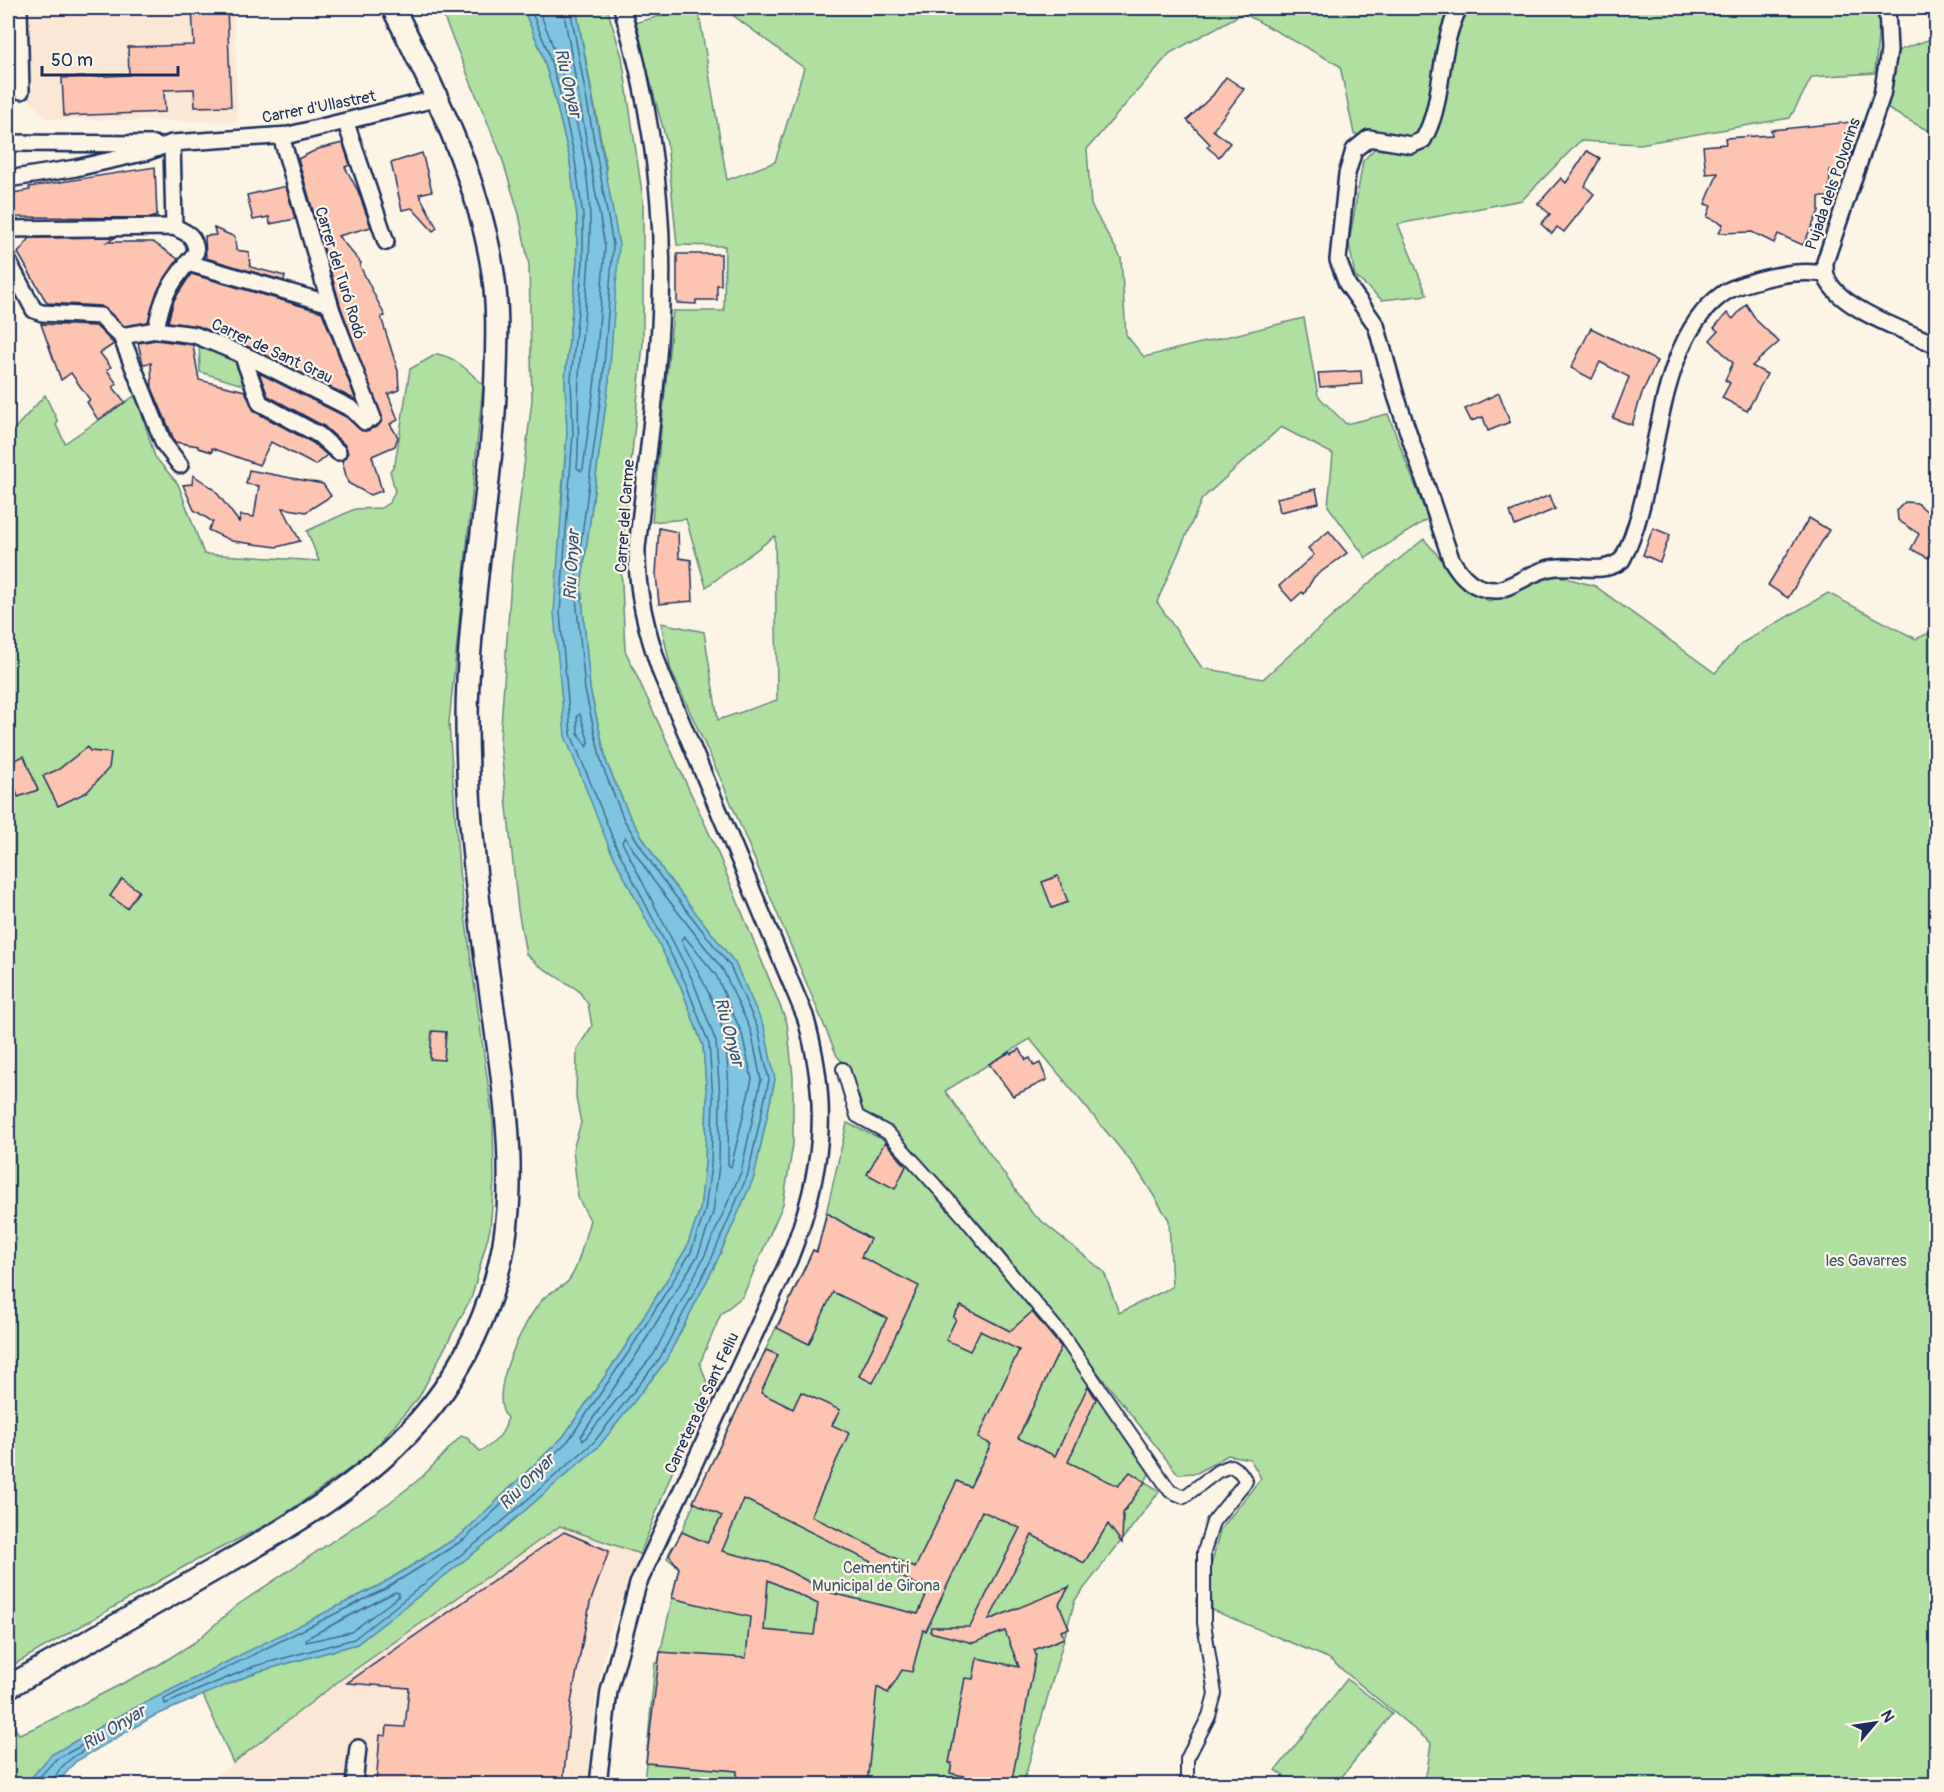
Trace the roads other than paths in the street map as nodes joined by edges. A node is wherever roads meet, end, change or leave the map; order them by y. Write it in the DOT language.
graph roads {
  1 [pos="19,8"];
  2 [pos="393,8"];
  3 [pos="622,8"];
  4 [pos="1459,8"];
  5 [pos="1887,8"];
  6 [pos="21,91"];
  7 [pos="435,99"];
  8 [pos="346,123"];
  9 [pos="281,136"];
  10 [pos="8,143"];
  11 [pos="72,143"];
  12 [pos="172,143"];
  13 [pos="76,168"];
  14 [pos="8,178"];
  15 [pos="174,227"];
  16 [pos="8,229"];
  17 [pos="386,242"];
  18 [pos="8,261"];
  19 [pos="188,263"];
  20 [pos="1825,274"];
  21 [pos="327,303"];
  22 [pos="156,330"];
  23 [pos="121,336"];
  24 [pos="1936,345"];
  25 [pos="242,354"];
  26 [pos="359,386"];
  27 [pos="345,405"];
  28 [pos="369,420"];
  29 [pos="338,452"];
  30 [pos="180,465"];
  31 [pos="810,1035"];
  32 [pos="843,1070"];
  33 [pos="8,1687"];
  34 [pos="358,1748"];
  35 [pos="354,1785"];
  36 [pos="598,1785"];
  37 [pos="1187,1785"];
  1 -- 6 [label="street"];
  2 -- 7 [label="main road"];
  3 -- 31 [label="street, Carrer del Carme"];
  4 -- 20 [label="street"];
  5 -- 20 [label="street, Pujada dels Polvorins"];
  7 -- 8 [label="street, Carrer d'Ullastret"];
  7 -- 33 [label="main road"];
  8 -- 9 [label="street, Carrer d'Ullastret"];
  8 -- 17 [label="street"];
  9 -- 12 [label="street, Carrer d'Ullastret"];
  9 -- 26 [label="street, Carrer del Turó Rodó"];
  10 -- 11 [label="street"];
  11 -- 12 [label="street"];
  11 -- 13 [label="street"];
  12 -- 13 [label="street, Carrer d'Ullastret"];
  12 -- 15 [label="street"];
  13 -- 14 [label="street, Carrer d'Ullastret"];
  15 -- 16 [label="street"];
  15 -- 19 [label="street"];
  18 -- 23 [label="street"];
  19 -- 21 [label="street"];
  19 -- 22 [label="street"];
  20 -- 24 [label="street, Pujada dels Polvorins"];
  22 -- 23 [label="street, Carrer de Sant Grau"];
  22 -- 25 [label="street, Carrer de Sant Grau"];
  23 -- 30 [label="street"];
  25 -- 27 [label="street, Carrer de Sant Grau"];
  25 -- 29 [label="street"];
  26 -- 27 [label="street"];
  26 -- 28 [label="street, Carrer del Turó Rodó"];
  27 -- 28 [label="street, Carrer de Sant Grau"];
  31 -- 36 [label="street, Carretera de Sant Feliu"];
  32 -- 37 [label="street"];
  34 -- 35 [label="street"];
}
